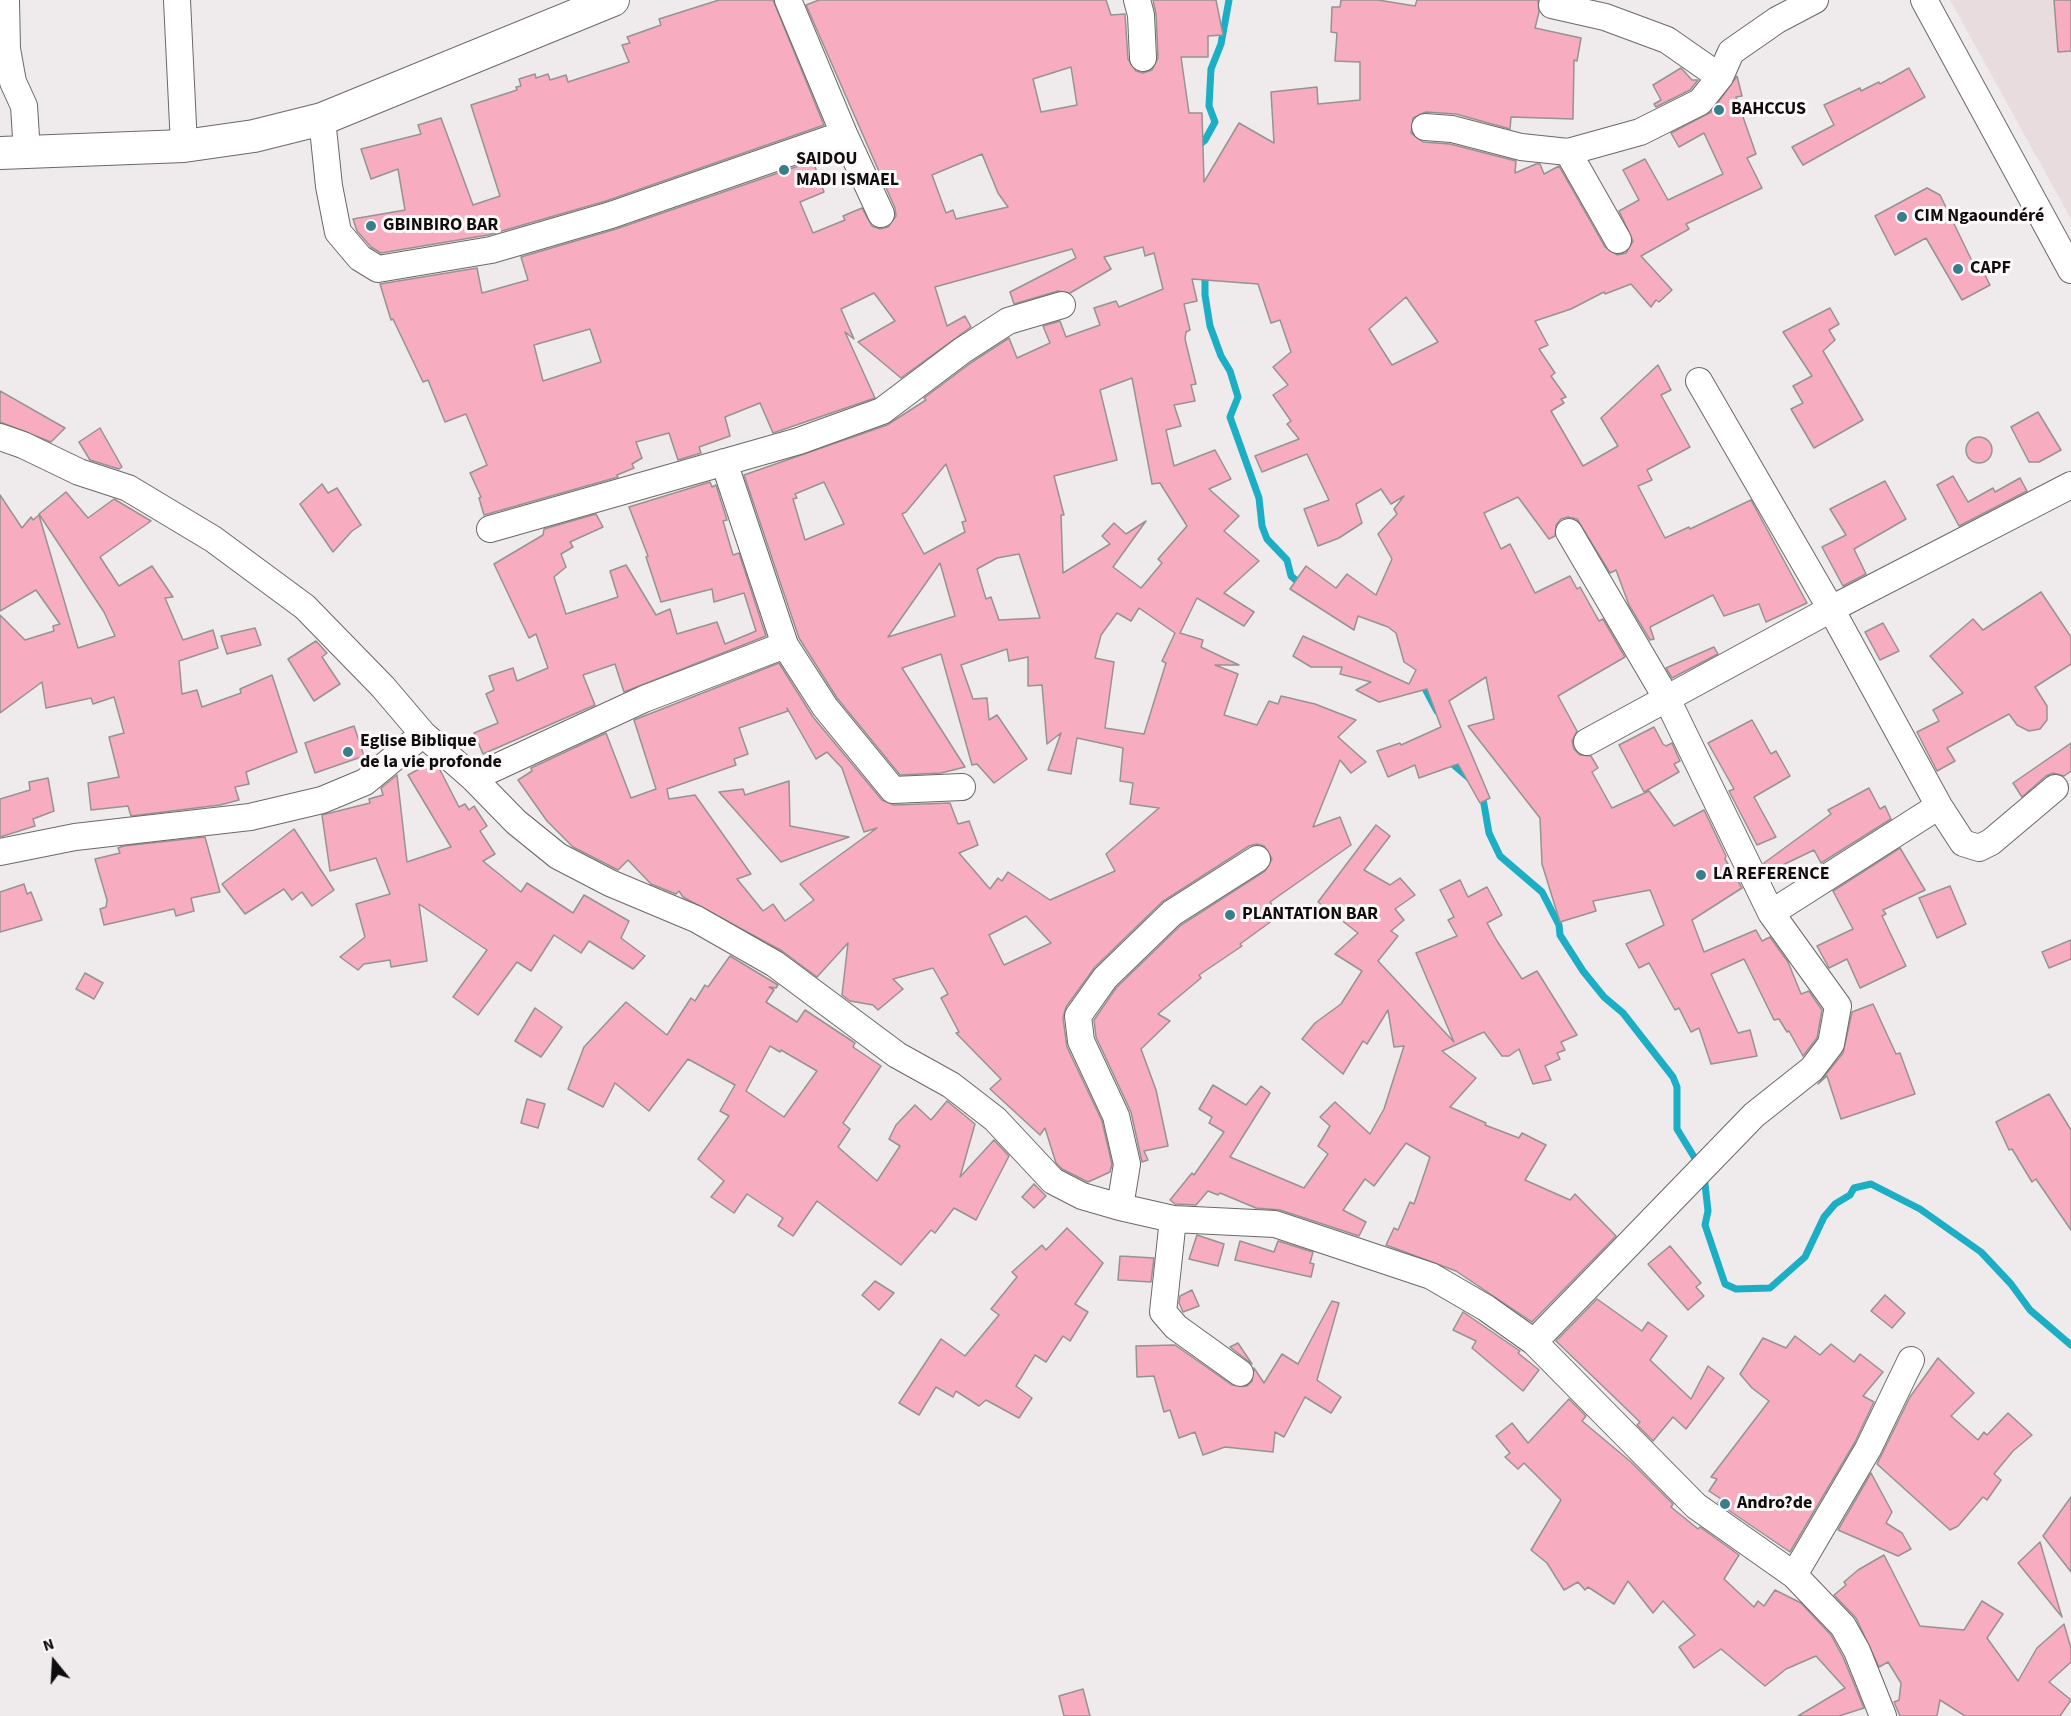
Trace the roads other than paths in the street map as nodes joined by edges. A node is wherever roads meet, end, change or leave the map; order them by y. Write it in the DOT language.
graph roads {
  1 [pos="6,0"];
  2 [pos="177,0"];
  3 [pos="613,0"];
  4 [pos="788,0"];
  5 [pos="1137,0"];
  6 [pos="1815,0"];
  7 [pos="1924,0"];
  8 [pos="1552,5"];
  9 [pos="1143,58"];
  10 [pos="1720,77"];
  11 [pos="6,82"];
  12 [pos="322,119"];
  13 [pos="1425,127"];
  14 [pos="844,134"];
  15 [pos="184,135"];
  16 [pos="1568,152"];
  17 [pos="14,153"];
  18 [pos="881,214"];
  19 [pos="1618,240"];
  20 [pos="2071,270"];
  21 [pos="1062,305"];
  22 [pos="1700,381"];
  23 [pos="0,437"];
  24 [pos="724,462"];
  25 [pos="2071,485"];
  26 [pos="490,529"];
  27 [pos="1569,532"];
  28 [pos="1831,609"];
  29 [pos="785,645"];
  30 [pos="1667,699"];
  31 [pos="423,734"];
  32 [pos="1587,742"];
  33 [pos="473,778"];
  34 [pos="962,787"];
  35 [pos="2055,788"];
  36 [pos="1939,806"];
  37 [pos="0,852"];
  38 [pos="1257,859"];
  39 [pos="1771,913"];
  40 [pos="1120,1207"];
  41 [pos="1173,1219"];
  42 [pos="1534,1342"];
  43 [pos="1911,1360"];
  44 [pos="1239,1373"];
  45 [pos="1794,1575"];
  46 [pos="1883,1716"];
  1 -- 11 [label="street"];
  2 -- 15 [label="street"];
  3 -- 12 [label="street"];
  4 -- 14 [label="street"];
  5 -- 9 [label="street"];
  6 -- 10 [label="street"];
  7 -- 20 [label="street"];
  8 -- 10 [label="street"];
  10 -- 16 [label="street"];
  11 -- 17 [label="street"];
  12 -- 14 [label="street"];
  12 -- 15 [label="street"];
  13 -- 16 [label="street"];
  14 -- 18 [label="street"];
  15 -- 17 [label="street"];
  16 -- 19 [label="street"];
  21 -- 24 [label="street"];
  22 -- 28 [label="street"];
  23 -- 31 [label="street"];
  24 -- 26 [label="street"];
  24 -- 29 [label="street"];
  25 -- 28 [label="street"];
  27 -- 30 [label="street"];
  28 -- 30 [label="street"];
  28 -- 36 [label="street"];
  29 -- 33 [label="street"];
  29 -- 34 [label="street"];
  30 -- 32 [label="street"];
  30 -- 39 [label="street"];
  31 -- 33 [label="street"];
  31 -- 37 [label="street"];
  33 -- 40 [label="street"];
  35 -- 36 [label="street"];
  36 -- 39 [label="street"];
  38 -- 40 [label="street"];
  39 -- 42 [label="street"];
  40 -- 41 [label="street"];
  41 -- 42 [label="street"];
  41 -- 44 [label="street"];
  42 -- 45 [label="street"];
  43 -- 45 [label="street"];
  45 -- 46 [label="street"];
}
